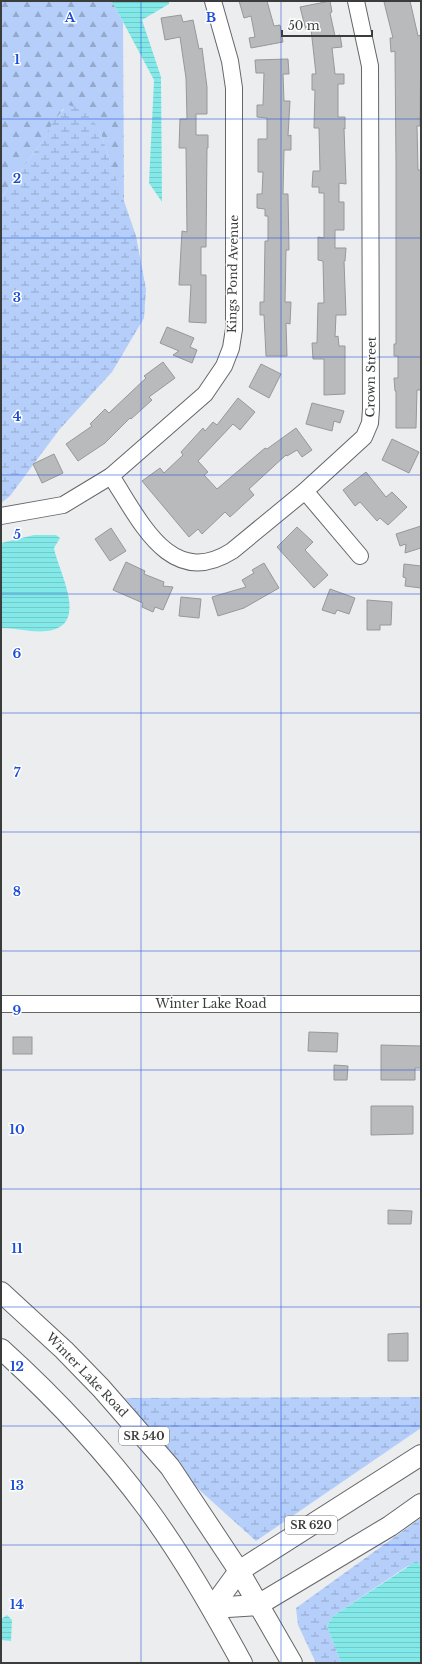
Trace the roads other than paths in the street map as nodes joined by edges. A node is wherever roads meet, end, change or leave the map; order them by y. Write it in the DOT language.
graph roads {
  1 [pos="213,1"];
  2 [pos="356,1"];
  3 [pos="111,476"];
  4 [pos="305,490"];
  5 [pos="1,516"];
  6 [pos="360,556"];
  7 [pos="1,1004"];
  8 [pos="421,1004"];
  9 [pos="1,1292"];
  10 [pos="1,1349"];
  11 [pos="421,1455"];
  12 [pos="421,1504"];
  13 [pos="239,1570"];
  14 [pos="258,1605"];
  15 [pos="212,1608"];
  16 [pos="242,1663"];
  17 [pos="292,1663"];
  1 -- 3 [label="street, Kings Pond Avenue"];
  2 -- 4 [label="street, Crown Street"];
  3 -- 4 [label="street, Crown Street"];
  3 -- 5 [label="street, Kings Pond Avenue"];
  4 -- 6 [label="street"];
  7 -- 8 [label="street, Winter Lake Road"];
  9 -- 13 [label="main road, Winter Lake Road / SR 540"];
  10 -- 15 [label="main road"];
  11 -- 13 [label="main road, SR 620"];
  12 -- 14 [label="main road"];
  13 -- 14 [label="main road, Winter Lake Road / SR 540"];
  13 -- 15 [label="main road, SR 620"];
  14 -- 15 [label="main road"];
  14 -- 17 [label="main road, SR 540"];
  15 -- 16 [label="main road"];
}
